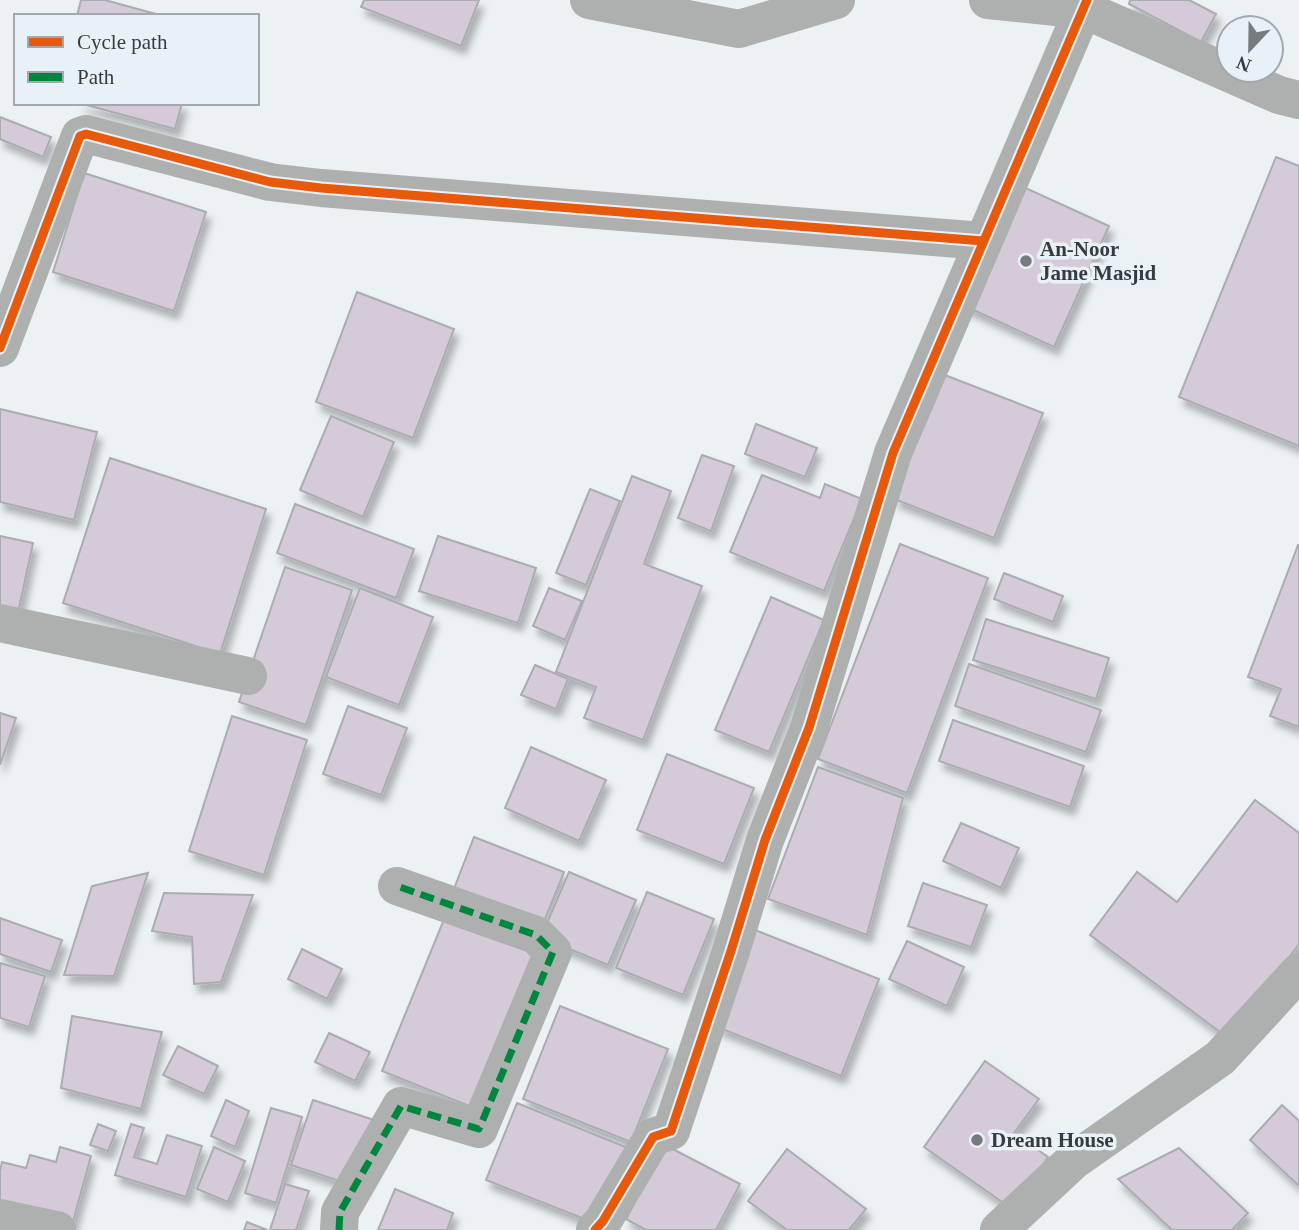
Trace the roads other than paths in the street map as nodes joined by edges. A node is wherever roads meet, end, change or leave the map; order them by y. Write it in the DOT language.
graph roads {
  1 [pos="589,0"];
  2 [pos="836,0"];
  3 [pos="988,0"];
  4 [pos="1086,5"];
  5 [pos="1299,100"];
  6 [pos="983,241"];
  7 [pos="0,348"];
  8 [pos="0,623"];
  9 [pos="248,676"];
  10 [pos="397,886"];
  11 [pos="1299,972"];
  12 [pos="0,1219"];
  13 [pos="57,1230"];
  14 [pos="339,1230"];
  15 [pos="595,1230"];
  16 [pos="999,1230"];
  1 -- 2 [label="street"];
  3 -- 4 [label="street"];
  4 -- 5 [label="street"];
  4 -- 6 [label="street"];
  6 -- 7 [label="street"];
  6 -- 15 [label="street"];
  8 -- 9 [label="street"];
  10 -- 14 [label="street"];
  11 -- 16 [label="street"];
  12 -- 13 [label="street"];
}
